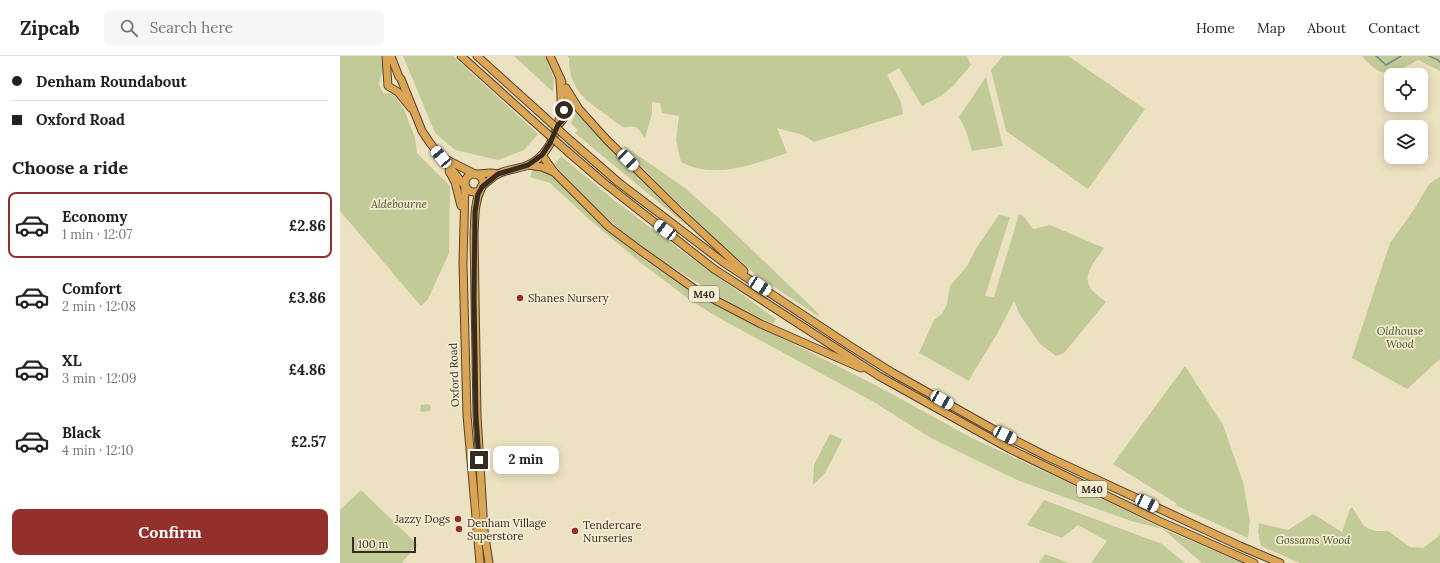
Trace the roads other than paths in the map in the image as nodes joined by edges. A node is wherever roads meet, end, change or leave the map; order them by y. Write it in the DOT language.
graph roads {
  1 [pos="386,56"];
  2 [pos="390,56"];
  3 [pos="461,56"];
  4 [pos="477,56"];
  5 [pos="550,56"];
  6 [pos="400,78"];
  7 [pos="560,78"];
  8 [pos="388,82"];
  9 [pos="566,88"];
  10 [pos="394,90"];
  11 [pos="569,107"];
  12 [pos="579,109"];
  13 [pos="414,112"];
  14 [pos="558,117"];
  15 [pos="558,125"];
  16 [pos="542,155"];
  17 [pos="441,157"];
  18 [pos="528,165"];
  19 [pos="554,172"];
  20 [pos="476,174"];
  21 [pos="498,174"];
  22 [pos="465,186"];
  23 [pos="481,188"];
  24 [pos="464,216"];
  25 [pos="772,294"];
  26 [pos="879,376"];
  27 [pos="480,563"];
  28 [pos="489,563"];
  29 [pos="1254,563"];
  30 [pos="1280,563"];
  1 -- 8 [label="highway"];
  2 -- 6 [label="highway"];
  3 -- 26 [label="highway, M40, bridge"];
  4 -- 25 [label="highway, M40, bridge"];
  5 -- 7 [label="highway"];
  6 -- 8 [label="highway"];
  6 -- 10 [label="highway"];
  6 -- 13 [label="highway"];
  7 -- 9 [label="highway"];
  7 -- 14 [label="highway"];
  8 -- 10 [label="highway"];
  9 -- 11 [label="highway"];
  9 -- 12 [label="highway, M40"];
  10 -- 13 [label="highway"];
  11 -- 12 [label="highway"];
  11 -- 14 [label="highway"];
  11 -- 15 [label="highway"];
  12 -- 25 [label="highway, M40"];
  13 -- 17 [label="highway"];
  14 -- 15 [label="highway"];
  15 -- 16 [label="highway"];
  16 -- 18 [label="highway"];
  16 -- 19 [label="highway, M40"];
  17 -- 20 [label="highway"];
  17 -- 22 [label="highway"];
  17 -- 24 [label="highway"];
  18 -- 19 [label="highway, M40"];
  18 -- 21 [label="highway"];
  19 -- 26 [label="highway, M40"];
  20 -- 21 [label="highway"];
  20 -- 22 [label="highway"];
  20 -- 23 [label="highway"];
  21 -- 23 [label="highway"];
  22 -- 23 [label="highway"];
  22 -- 24 [label="highway, Oxford Road"];
  23 -- 28 [label="highway, Oxford Road"];
  24 -- 27 [label="highway, Oxford Road"];
  25 -- 30 [label="highway, M40"];
  26 -- 29 [label="highway, M40"];
}
